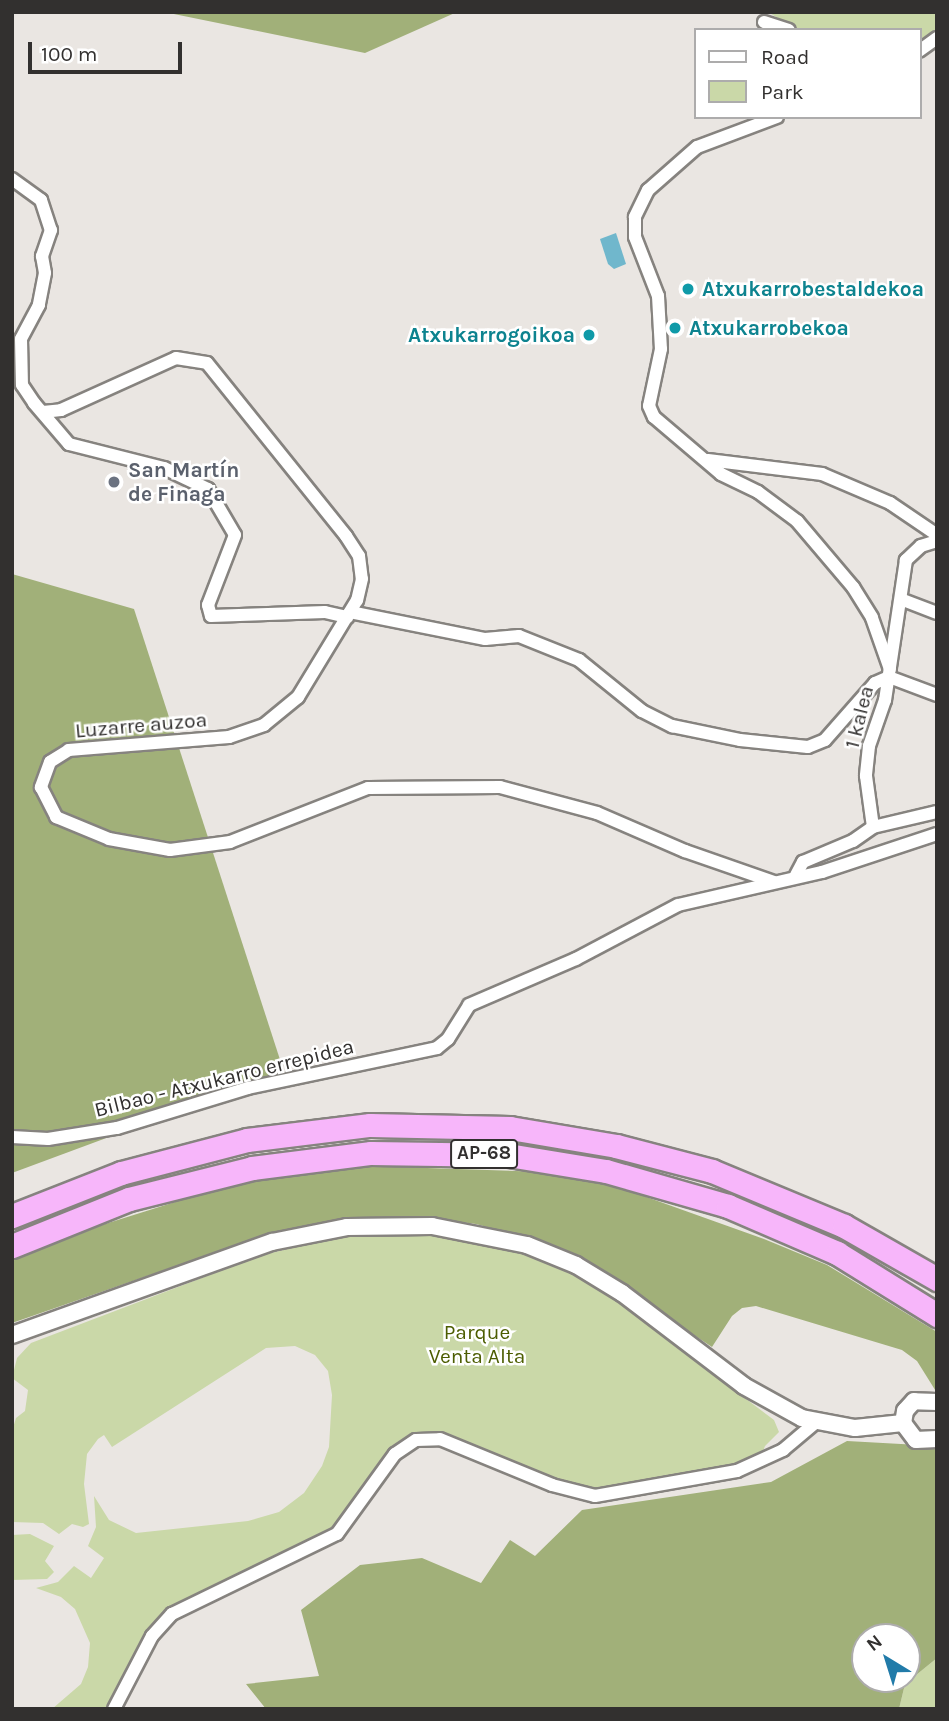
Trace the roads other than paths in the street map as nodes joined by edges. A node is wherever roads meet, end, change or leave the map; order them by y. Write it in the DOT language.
graph roads {
  1 [pos="764,22"];
  2 [pos="783,28"];
  3 [pos="937,38"];
  4 [pos="921,50"];
  5 [pos="772,119"];
  6 [pos="12,179"];
  7 [pos="43,412"];
  8 [pos="708,460"];
  9 [pos="937,535"];
  10 [pos="937,541"];
  11 [pos="902,600"];
  12 [pos="937,612"];
  13 [pos="348,615"];
  14 [pos="889,673"];
  15 [pos="937,695"];
  16 [pos="937,812"];
  17 [pos="873,827"];
  18 [pos="937,834"];
  19 [pos="796,875"];
  20 [pos="774,882"];
  21 [pos="12,1137"];
  22 [pos="12,1216"];
  23 [pos="12,1246"];
  24 [pos="937,1279"];
  25 [pos="937,1315"];
  26 [pos="12,1335"];
  27 [pos="937,1402"];
  28 [pos="815,1423"];
  29 [pos="903,1423"];
  30 [pos="937,1439"];
  31 [pos="114,1709"];
  1 -- 2 [label="street"];
  3 -- 4 [label="street"];
  5 -- 8 [label="street"];
  6 -- 7 [label="street"];
  7 -- 13 [label="street"];
  7 -- 13 [label="street, Luzarre auzoa"];
  8 -- 9 [label="street"];
  8 -- 14 [label="street"];
  10 -- 11 [label="street"];
  11 -- 12 [label="street"];
  11 -- 14 [label="street"];
  13 -- 14 [label="street"];
  13 -- 20 [label="street, Luzarre auzoa"];
  14 -- 15 [label="street"];
  14 -- 17 [label="street, 1 kalea"];
  16 -- 17 [label="street"];
  17 -- 19 [label="street"];
  18 -- 19 [label="street"];
  19 -- 20 [label="street, Bilbao - Atxukarro errepidea"];
  20 -- 21 [label="street, Bilbao - Atxukarro errepidea"];
  22 -- 24 [label="highway, AP-68"];
  23 -- 25 [label="highway, AP-68"];
  26 -- 28 [label="street"];
  27 -- 29 [label="street"];
  28 -- 29 [label="street"];
  28 -- 31 [label="street"];
  29 -- 30 [label="street"];
}
